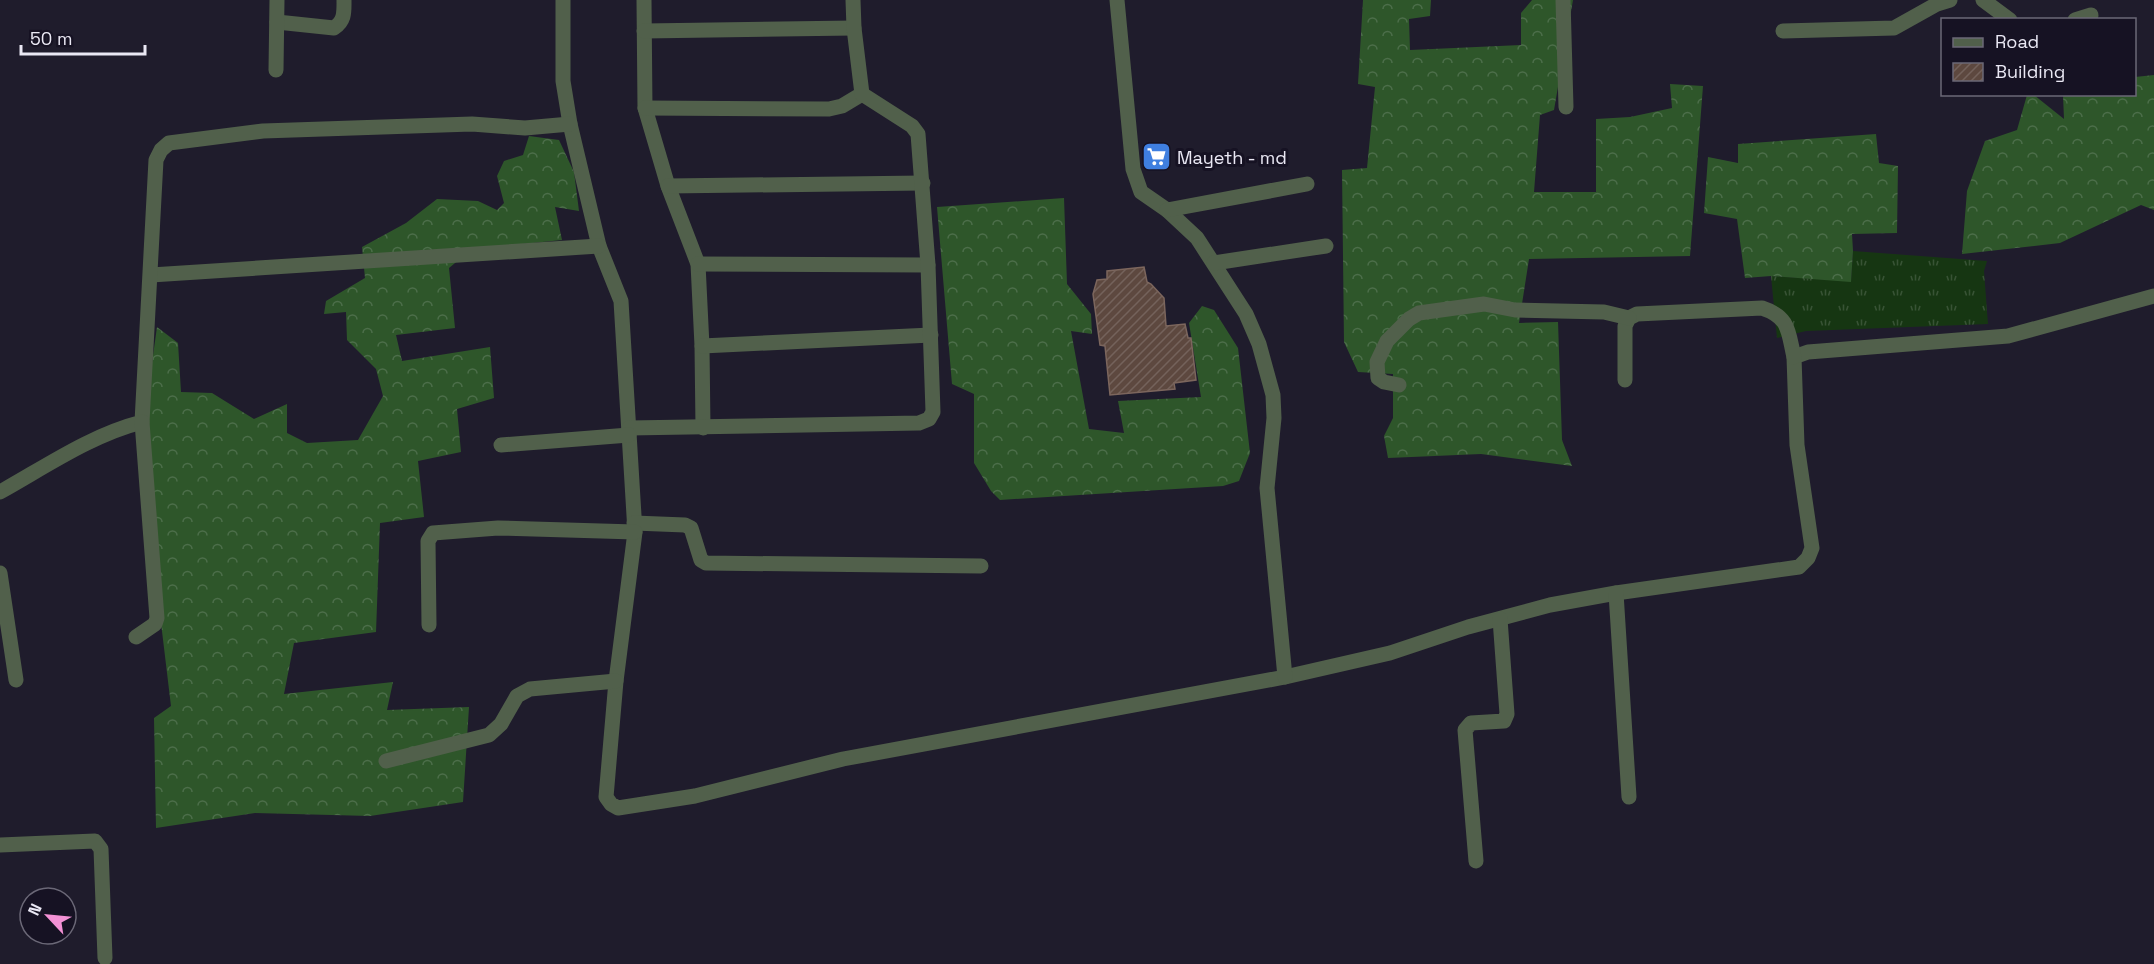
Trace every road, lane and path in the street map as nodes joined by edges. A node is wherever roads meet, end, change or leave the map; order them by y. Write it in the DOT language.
graph roads {
  1 [pos="277,0"];
  2 [pos="344,0"];
  3 [pos="563,0"];
  4 [pos="644,0"];
  5 [pos="853,0"];
  6 [pos="1117,0"];
  7 [pos="1563,0"];
  8 [pos="1950,0"];
  9 [pos="1983,0"];
  10 [pos="2091,15"];
  11 [pos="2007,18"];
  12 [pos="2081,18"];
  13 [pos="277,22"];
  14 [pos="854,28"];
  15 [pos="644,31"];
  16 [pos="1783,31"];
  17 [pos="276,70"];
  18 [pos="862,94"];
  19 [pos="1566,107"];
  20 [pos="645,108"];
  21 [pos="570,124"];
  22 [pos="923,183"];
  23 [pos="1307,184"];
  24 [pos="668,186"];
  25 [pos="1167,210"];
  26 [pos="599,246"];
  27 [pos="1326,246"];
  28 [pos="1214,263"];
  29 [pos="698,264"];
  30 [pos="928,265"];
  31 [pos="151,275"];
  32 [pos="2154,296"];
  33 [pos="1629,318"];
  34 [pos="931,335"];
  35 [pos="702,345"];
  36 [pos="1794,357"];
  37 [pos="1625,380"];
  38 [pos="1399,386"];
  39 [pos="142,422"];
  40 [pos="703,428"];
  41 [pos="629,432"];
  42 [pos="501,445"];
  43 [pos="0,492"];
  44 [pos="635,527"];
  45 [pos="981,566"];
  46 [pos="0,573"];
  47 [pos="1616,593"];
  48 [pos="1500,619"];
  49 [pos="429,625"];
  50 [pos="136,637"];
  51 [pos="1285,677"];
  52 [pos="16,680"];
  53 [pos="616,681"];
  54 [pos="386,760"];
  55 [pos="1629,797"];
  56 [pos="0,845"];
  57 [pos="1476,861"];
  58 [pos="105,958"];
  1 -- 13 [label="street"];
  2 -- 13 [label="street"];
  3 -- 21 [label="street"];
  4 -- 15 [label="street"];
  5 -- 14 [label="street"];
  6 -- 25 [label="street"];
  7 -- 19 [label="street"];
  8 -- 16 [label="street"];
  9 -- 11 [label="street"];
  10 -- 12 [label="street"];
  13 -- 17 [label="street"];
  14 -- 15 [label="street"];
  14 -- 18 [label="street"];
  15 -- 20 [label="street"];
  18 -- 20 [label="street"];
  18 -- 22 [label="street"];
  20 -- 24 [label="street"];
  21 -- 26 [label="street"];
  21 -- 31 [label="street"];
  22 -- 24 [label="street"];
  22 -- 30 [label="street"];
  23 -- 25 [label="street"];
  24 -- 29 [label="street"];
  25 -- 28 [label="street"];
  26 -- 31 [label="street"];
  26 -- 41 [label="street"];
  27 -- 28 [label="street"];
  28 -- 51 [label="street"];
  29 -- 30 [label="street"];
  29 -- 35 [label="street"];
  30 -- 34 [label="street"];
  31 -- 39 [label="street"];
  32 -- 36 [label="street"];
  33 -- 36 [label="street"];
  33 -- 37 [label="street"];
  33 -- 38 [label="street"];
  34 -- 35 [label="street"];
  34 -- 40 [label="street"];
  35 -- 40 [label="street"];
  36 -- 47 [label="street"];
  39 -- 43 [label="street"];
  39 -- 50 [label="street"];
  40 -- 41 [label="street"];
  41 -- 42 [label="street"];
  41 -- 44 [label="street"];
  44 -- 45 [label="street"];
  44 -- 49 [label="street"];
  44 -- 53 [label="street"];
  46 -- 52 [label="street"];
  47 -- 48 [label="street"];
  47 -- 55 [label="street"];
  48 -- 51 [label="street"];
  48 -- 57 [label="street"];
  51 -- 53 [label="street"];
  53 -- 54 [label="street"];
  56 -- 58 [label="street"];
}
